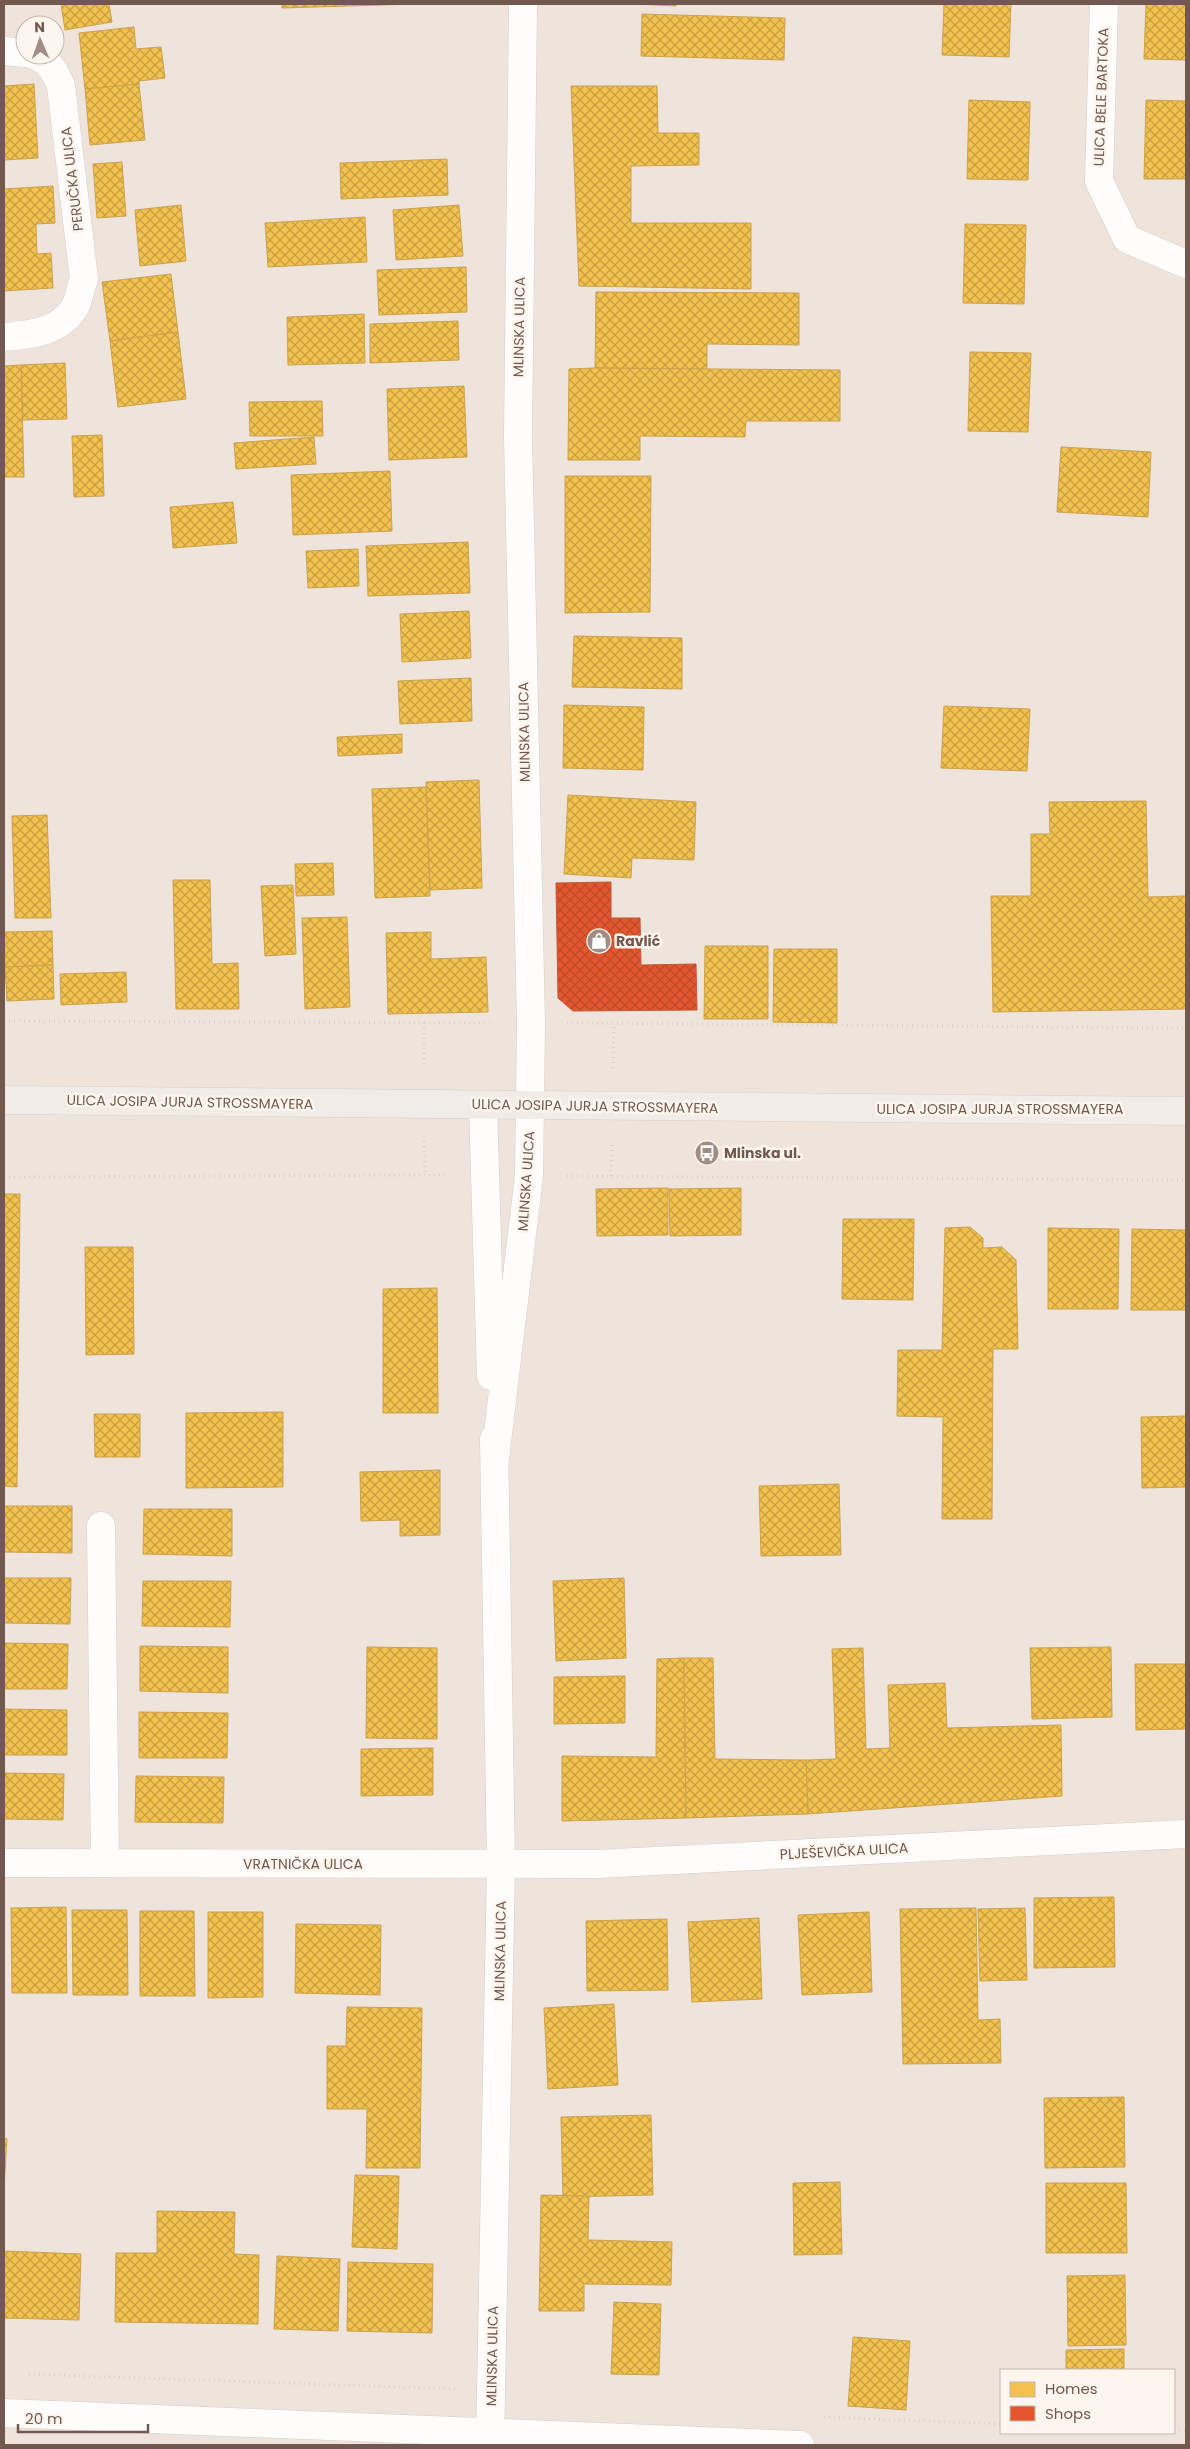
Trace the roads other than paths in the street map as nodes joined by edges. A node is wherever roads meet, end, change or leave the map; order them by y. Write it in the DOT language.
graph roads {
  1 [pos="523,4"];
  2 [pos="1104,4"];
  3 [pos="46,65"];
  4 [pos="1186,264"];
  5 [pos="4,337"];
  6 [pos="4,1100"];
  7 [pos="483,1105"];
  8 [pos="530,1106"];
  9 [pos="1186,1111"];
  10 [pos="495,1458"];
  11 [pos="101,1526"];
  12 [pos="1186,1834"];
  13 [pos="4,1863"];
  14 [pos="105,1863"];
  15 [pos="501,1864"];
  16 [pos="4,2413"];
  17 [pos="490,2438"];
  18 [pos="800,2445"];
  1 -- 8 [label="street, MLINSKA ULICA"];
  2 -- 4 [label="street, ULICA BELE BARTOKA"];
  3 -- 5 [label="street, PERUČKA ULICA"];
  6 -- 7 [label="main road, ULICA JOSIPA JURJA STROSSMAYERA"];
  7 -- 8 [label="main road, ULICA JOSIPA JURJA STROSSMAYERA"];
  7 -- 10 [label="street, MLINSKA ULICA"];
  8 -- 9 [label="main road, ULICA JOSIPA JURJA STROSSMAYERA"];
  8 -- 10 [label="street, MLINSKA ULICA"];
  10 -- 15 [label="street, MLINSKA ULICA"];
  11 -- 14 [label="street"];
  12 -- 15 [label="street, PLJEŠEVIČKA ULICA"];
  13 -- 14 [label="street, VRATNIČKA ULICA"];
  14 -- 15 [label="street, VRATNIČKA ULICA"];
  15 -- 17 [label="street, MLINSKA ULICA"];
  16 -- 17 [label="street"];
  17 -- 18 [label="street"];
}
